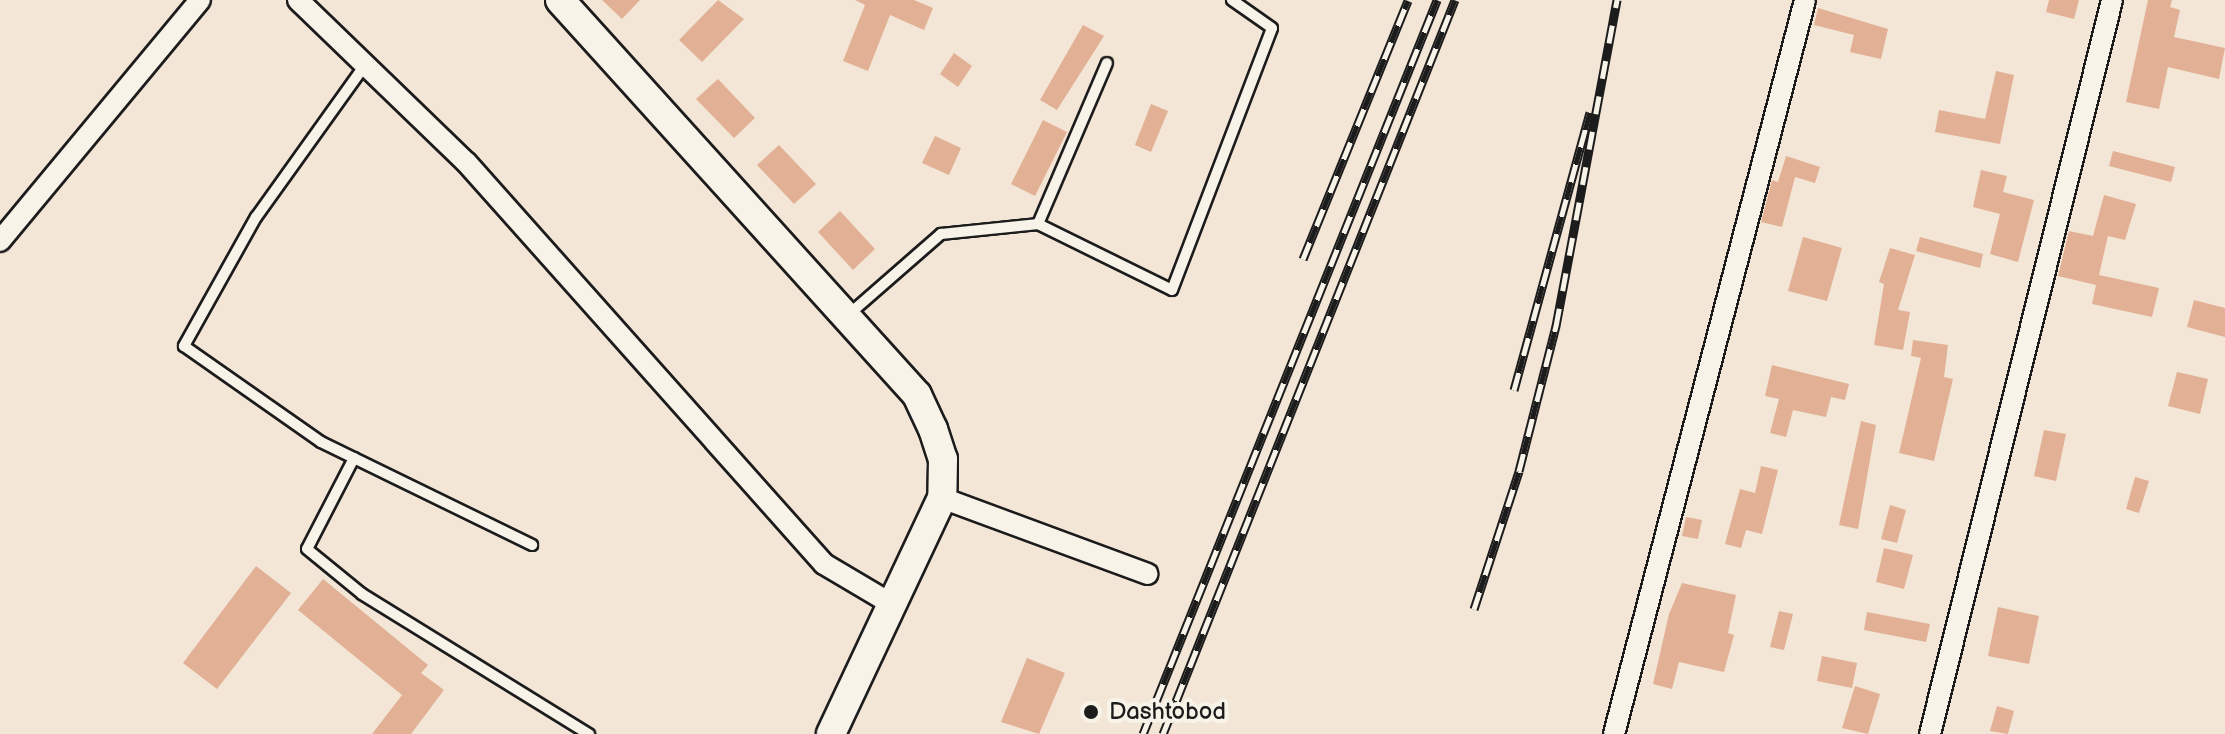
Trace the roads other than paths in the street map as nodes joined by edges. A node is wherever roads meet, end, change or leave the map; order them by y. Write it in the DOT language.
graph roads {
  1 [pos="298,0"];
  2 [pos="560,0"];
  3 [pos="1232,0"];
  4 [pos="1805,0"];
  5 [pos="2112,0"];
  6 [pos="197,1"];
  7 [pos="1107,63"];
  8 [pos="365,65"];
  9 [pos="1038,224"];
  10 [pos="0,241"];
  11 [pos="846,317"];
  12 [pos="354,458"];
  13 [pos="942,498"];
  14 [pos="532,545"];
  15 [pos="1147,574"];
  16 [pos="895,606"];
  17 [pos="589,734"];
  18 [pos="831,734"];
  19 [pos="1614,734"];
  20 [pos="1930,734"];
  1 -- 8 [label="street"];
  2 -- 11 [label="street"];
  3 -- 9 [label="lane"];
  4 -- 19 [label="street"];
  5 -- 20 [label="street"];
  6 -- 10 [label="street"];
  7 -- 9 [label="lane"];
  8 -- 12 [label="lane"];
  8 -- 16 [label="street"];
  9 -- 11 [label="lane"];
  11 -- 13 [label="street"];
  12 -- 14 [label="lane"];
  12 -- 17 [label="lane"];
  13 -- 15 [label="street"];
  13 -- 16 [label="street"];
  16 -- 18 [label="street"];
}
